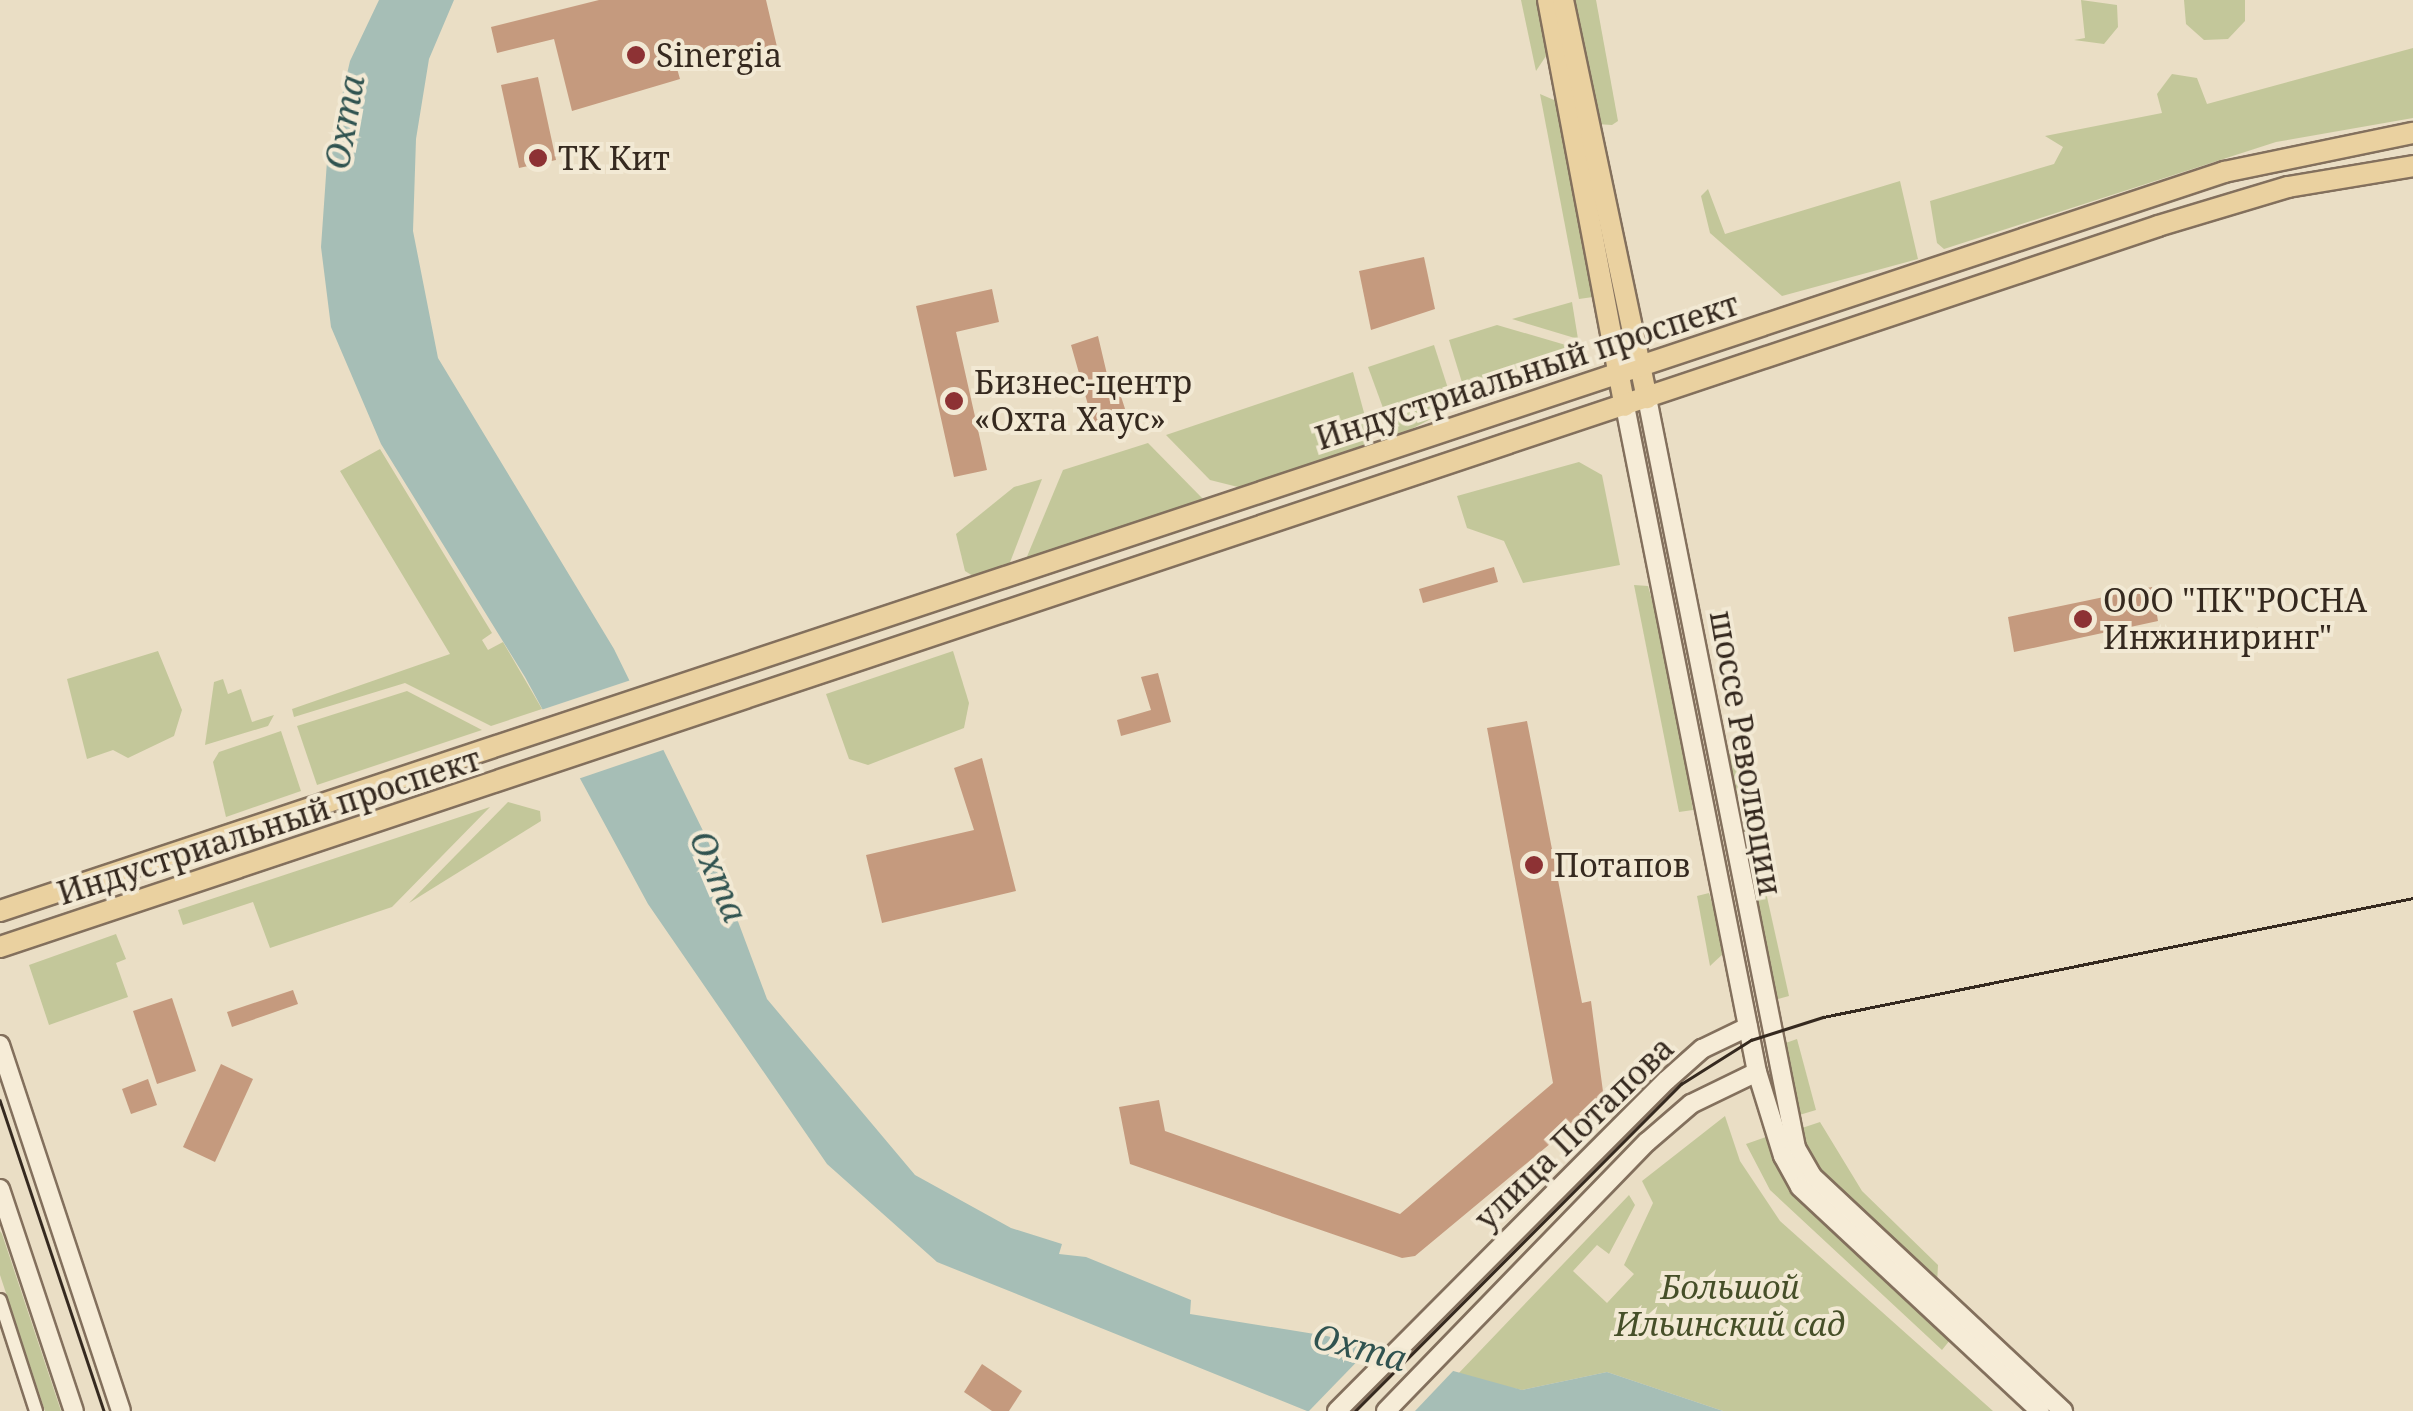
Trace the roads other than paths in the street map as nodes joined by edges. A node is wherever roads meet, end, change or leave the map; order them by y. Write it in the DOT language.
graph roads {
  1 [pos="1548,0"];
  2 [pos="1563,0"];
  3 [pos="2413,132"];
  4 [pos="2413,166"];
  5 [pos="1640,366"];
  6 [pos="1618,373"];
  7 [pos="1647,398"];
  8 [pos="1625,406"];
  9 [pos="676,686"];
  10 [pos="690,717"];
  11 [pos="544,730"];
  12 [pos="559,761"];
  13 [pos="0,911"];
  14 [pos="0,947"];
  15 [pos="1748,1027"];
  16 [pos="1770,1044"];
  17 [pos="0,1045"];
  18 [pos="1757,1072"];
  19 [pos="0,1189"];
  20 [pos="0,1300"];
  21 [pos="36,1411"];
  22 [pos="74,1411"];
  23 [pos="122,1411"];
  24 [pos="1337,1411"];
  25 [pos="1386,1411"];
  26 [pos="2040,1411"];
  27 [pos="2063,1411"];
  1 -- 6 [label="main road, шоссе Революции"];
  2 -- 5 [label="main road, шоссе Революции"];
  3 -- 5 [label="main road, Индустриальный проспект"];
  4 -- 7 [label="main road, Индустриальный проспект"];
  5 -- 6 [label="main road, Индустриальный проспект"];
  5 -- 7 [label="main road, шоссе Революции"];
  6 -- 8 [label="main road, шоссе Революции"];
  6 -- 9 [label="main road, Индустриальный проспект"];
  7 -- 8 [label="main road, Индустриальный проспект"];
  7 -- 16 [label="main road, шоссе Революции"];
  8 -- 10 [label="main road, Индустриальный проспект"];
  8 -- 15 [label="main road, шоссе Революции"];
  9 -- 10 [label="main road"];
  9 -- 11 [label="main road, Индустриальный проспект"];
  10 -- 12 [label="main road, Индустриальный проспект"];
  11 -- 12 [label="main road"];
  11 -- 13 [label="main road, Индустриальный проспект"];
  12 -- 14 [label="main road, Индустриальный проспект"];
  15 -- 16 [label="main road"];
  15 -- 18 [label="main road, шоссе Революции"];
  15 -- 24 [label="main road, улица Потапова"];
  16 -- 18 [label="main road"];
  16 -- 27 [label="main road, шоссе Революции"];
  17 -- 23 [label="main road"];
  18 -- 25 [label="main road, улица Потапова"];
  18 -- 26 [label="main road, шоссе Революции"];
  19 -- 22 [label="main road"];
  20 -- 21 [label="street"];
}
